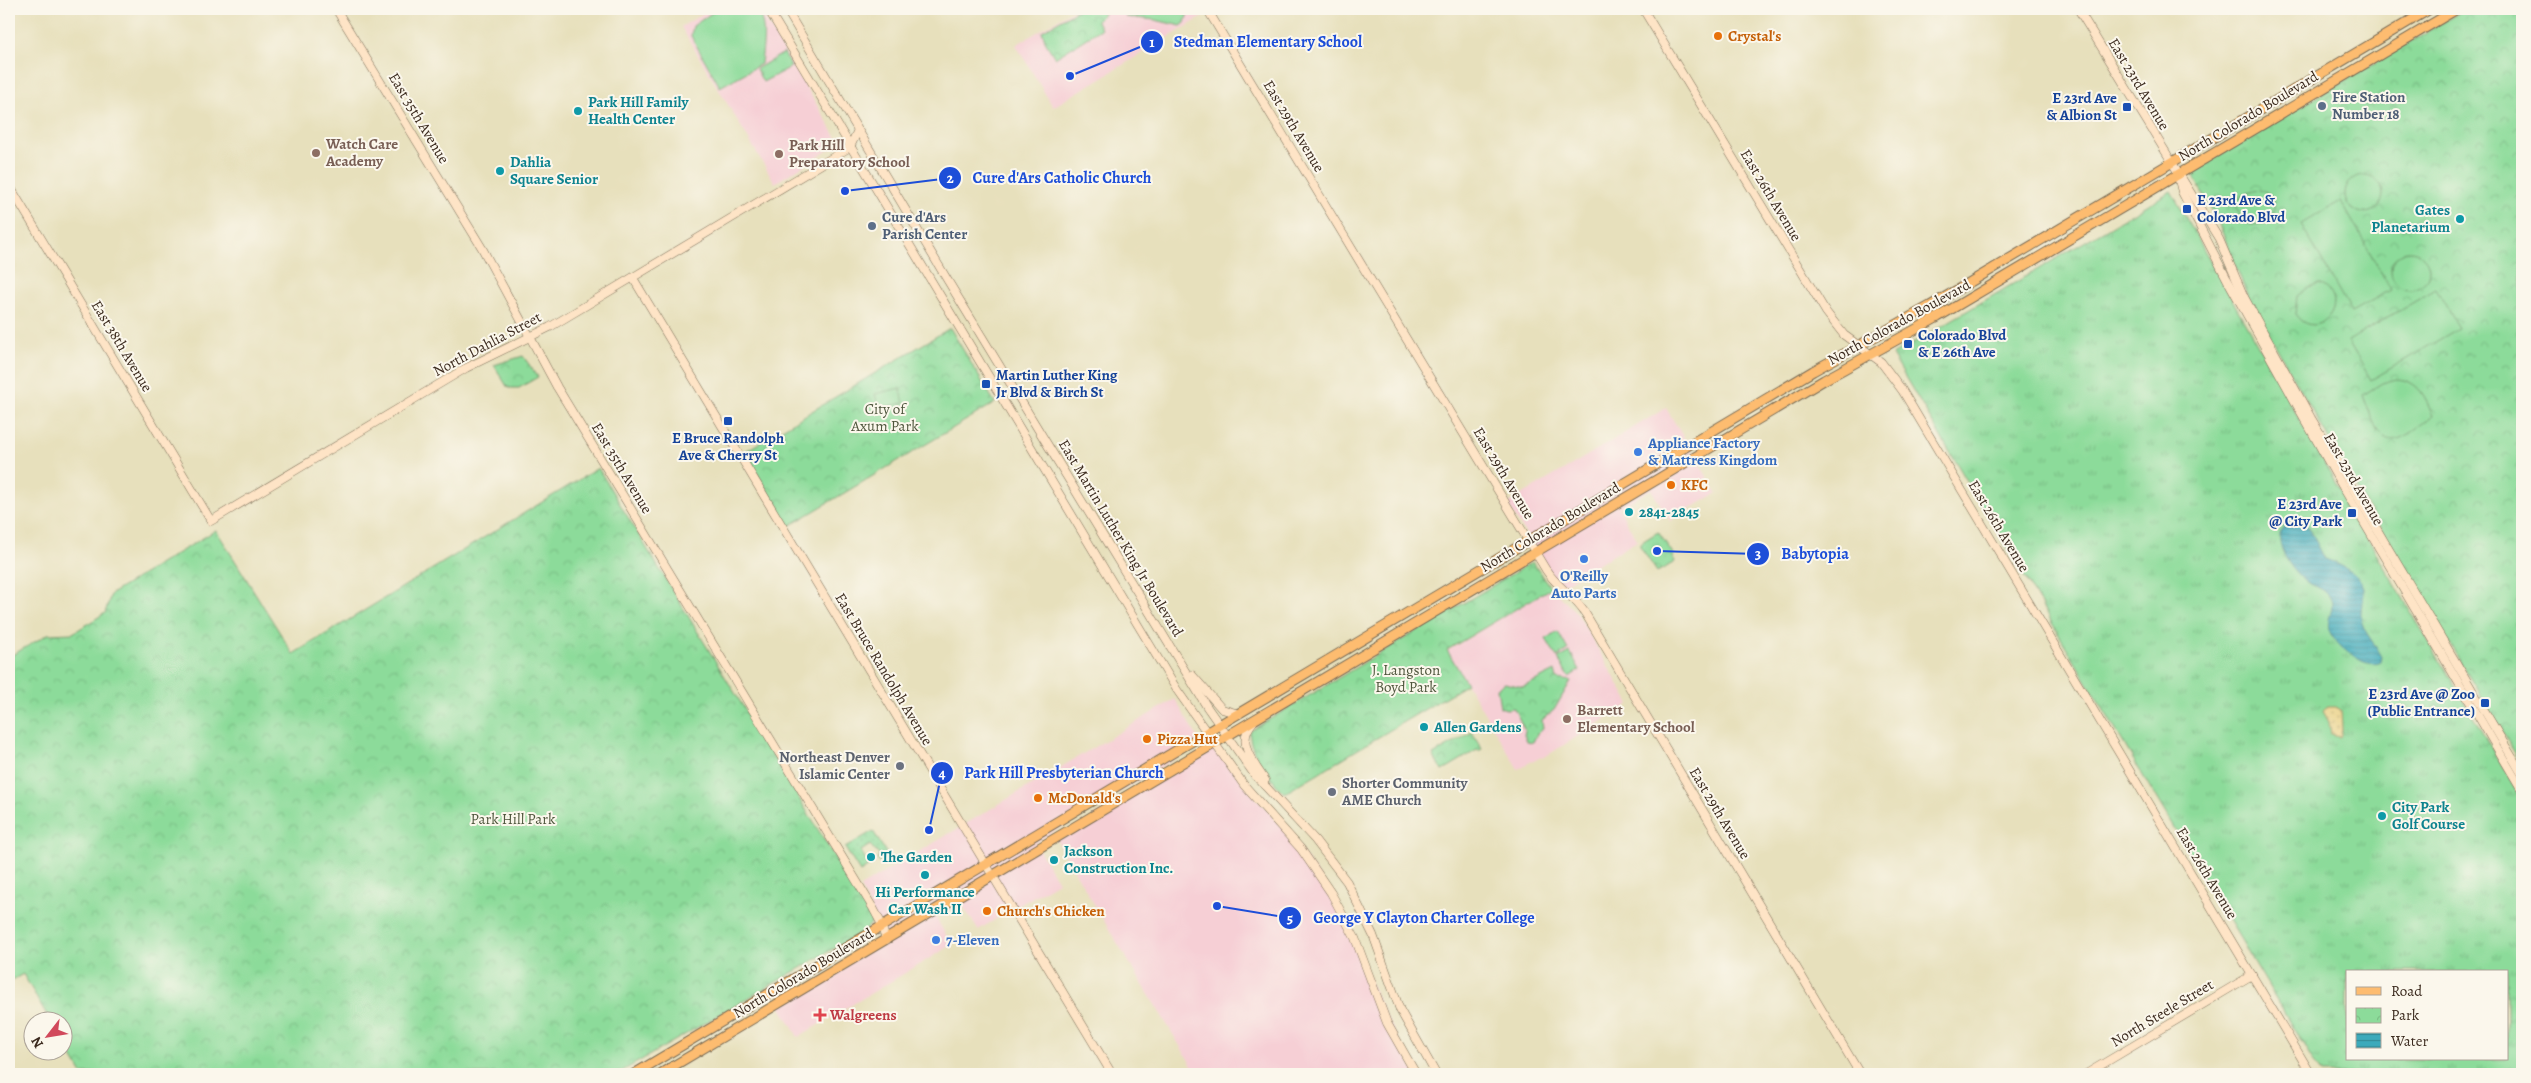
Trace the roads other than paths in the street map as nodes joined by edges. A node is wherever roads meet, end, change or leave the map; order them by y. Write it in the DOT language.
graph roads {
  1 [pos="336,9"];
  2 [pos="768,9"];
  3 [pos="786,9"];
  4 [pos="1207,9"];
  5 [pos="1643,9"];
  6 [pos="2078,9"];
  7 [pos="2430,9"];
  8 [pos="2457,9"];
  9 [pos="858,130"];
  10 [pos="850,147"];
  11 [pos="2171,163"];
  12 [pos="2177,174"];
  13 [pos="9,185"];
  14 [pos="633,278"];
  15 [pos="530,337"];
  16 [pos="1857,345"];
  17 [pos="1870,353"];
  18 [pos="2282,380"];
  19 [pos="2311,418"];
  20 [pos="211,521"];
  21 [pos="1529,541"];
  22 [pos="1536,552"];
  23 [pos="1180,662"];
  24 [pos="1239,714"];
  25 [pos="1256,719"];
  26 [pos="1219,725"];
  27 [pos="1207,732"];
  28 [pos="1227,736"];
  29 [pos="1216,743"];
  30 [pos="2522,774"];
  31 [pos="2522,790"];
  32 [pos="1280,803"];
  33 [pos="986,864"];
  34 [pos="994,876"];
  35 [pos="882,926"];
  36 [pos="886,940"];
  37 [pos="2252,975"];
  38 [pos="634,1074"];
  39 [pos="660,1074"];
  40 [pos="1112,1074"];
  41 [pos="1416,1074"];
  42 [pos="1436,1074"];
  43 [pos="1860,1074"];
  44 [pos="2086,1074"];
  45 [pos="2311,1074"];
  1 -- 15 [label="street, East 35th Avenue"];
  2 -- 10 [label="street, East Martin Luther King Jr Boulevard"];
  3 -- 9 [label="street, East Martin Luther King Jr Boulevard"];
  4 -- 21 [label="street, East 29th Avenue"];
  5 -- 16 [label="street, East 26th Avenue"];
  6 -- 11 [label="street, East 23rd Avenue"];
  7 -- 11 [label="main road, North Colorado Boulevard"];
  8 -- 12 [label="main road, North Colorado Boulevard"];
  9 -- 10 [label="street"];
  9 -- 23 [label="street, East Martin Luther King Jr Boulevard"];
  10 -- 14 [label="street, North Dahlia Street"];
  10 -- 27 [label="street, East Martin Luther King Jr Boulevard"];
  11 -- 12 [label="street, East 23rd Avenue"];
  11 -- 16 [label="main road, North Colorado Boulevard"];
  12 -- 17 [label="main road, North Colorado Boulevard"];
  12 -- 18 [label="street, East 23rd Avenue"];
  12 -- 19 [label="street, East 23rd Avenue"];
  13 -- 20 [label="street, East 38th Avenue"];
  14 -- 15 [label="street, North Dahlia Street"];
  14 -- 33 [label="street, East Bruce Randolph Avenue"];
  15 -- 20 [label="street, North Dahlia Street"];
  15 -- 35 [label="street, East 35th Avenue"];
  16 -- 17 [label="street, East 26th Avenue"];
  16 -- 21 [label="main road, North Colorado Boulevard"];
  17 -- 22 [label="main road, North Colorado Boulevard"];
  17 -- 37 [label="street, East 26th Avenue"];
  18 -- 19 [label="street"];
  18 -- 31 [label="street, East 23rd Avenue"];
  19 -- 30 [label="street, East 23rd Avenue"];
  21 -- 22 [label="street, East 29th Avenue"];
  21 -- 24 [label="main road, North Colorado Boulevard"];
  22 -- 25 [label="main road, North Colorado Boulevard"];
  22 -- 43 [label="street, East 29th Avenue"];
  23 -- 24 [label="street"];
  23 -- 26 [label="street, East Martin Luther King Jr Boulevard"];
  24 -- 26 [label="main road, North Colorado Boulevard"];
  25 -- 28 [label="main road, North Colorado Boulevard"];
  25 -- 32 [label="street"];
  26 -- 27 [label="main road, North Colorado Boulevard"];
  26 -- 28 [label="street, East Martin Luther King Jr Boulevard"];
  27 -- 29 [label="street, East Martin Luther King Jr Boulevard"];
  27 -- 33 [label="main road, North Colorado Boulevard"];
  28 -- 29 [label="main road, North Colorado Boulevard"];
  28 -- 32 [label="street, East Martin Luther King Jr Boulevard"];
  29 -- 34 [label="main road, North Colorado Boulevard"];
  29 -- 41 [label="street, East Martin Luther King Jr Boulevard"];
  32 -- 42 [label="street, East Martin Luther King Jr Boulevard"];
  33 -- 34 [label="street, East Bruce Randolph Avenue"];
  33 -- 35 [label="main road, North Colorado Boulevard"];
  34 -- 36 [label="main road, North Colorado Boulevard"];
  34 -- 40 [label="street, East Bruce Randolph Avenue"];
  35 -- 36 [label="street, East 35th Avenue"];
  35 -- 38 [label="main road, North Colorado Boulevard"];
  36 -- 39 [label="main road, North Colorado Boulevard"];
  37 -- 44 [label="street, North Steele Street"];
  37 -- 45 [label="street, East 26th Avenue"];
}
